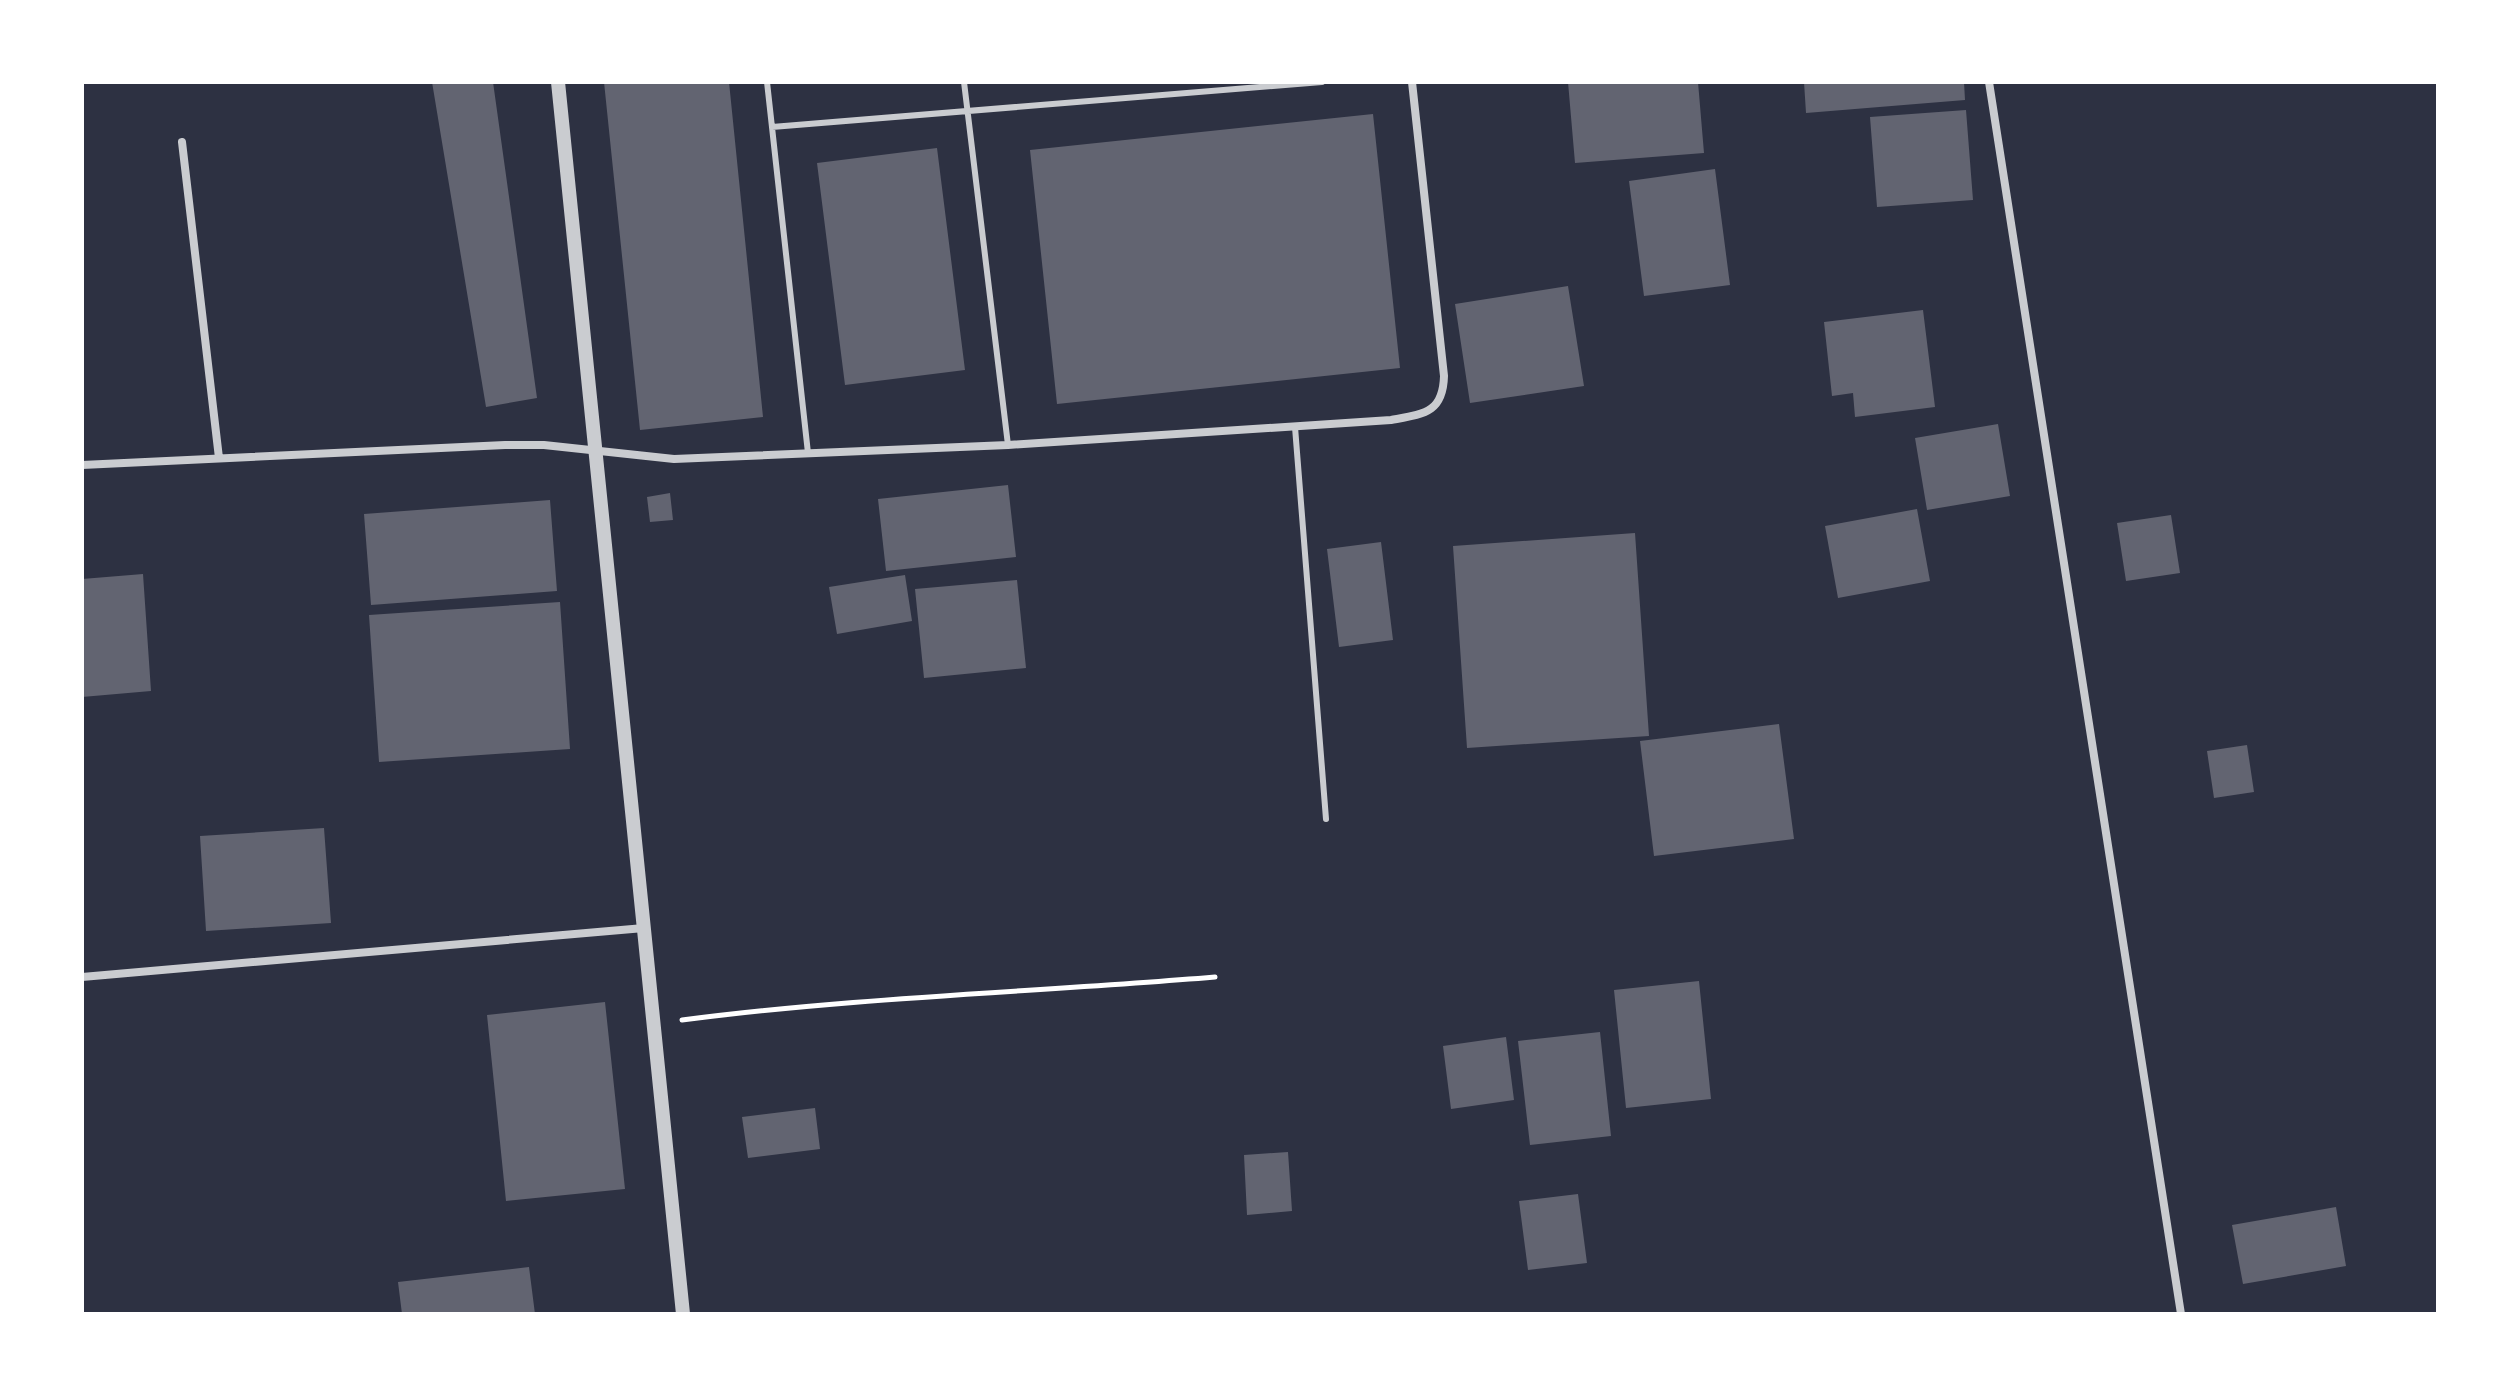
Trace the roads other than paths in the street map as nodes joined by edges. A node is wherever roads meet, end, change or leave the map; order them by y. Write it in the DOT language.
graph roads {
  1 [pos="558,82"];
  2 [pos="767,82"];
  3 [pos="964,82"];
  4 [pos="1322,82"];
  5 [pos="1412,82"];
  6 [pos="1989,82"];
  7 [pos="967,112"];
  8 [pos="772,127"];
  9 [pos="182,142"];
  10 [pos="1295,427"];
  11 [pos="1008,445"];
  12 [pos="597,451"];
  13 [pos="808,453"];
  14 [pos="219,458"];
  15 [pos="82,465"];
  16 [pos="1326,819"];
  17 [pos="644,928"];
  18 [pos="82,977"];
  19 [pos="683,1314"];
  20 [pos="2181,1314"];
  1 -- 12 [label="street"];
  2 -- 8 [label="lane"];
  3 -- 7 [label="lane"];
  4 -- 7 [label="lane"];
  5 -- 10 [label="street"];
  6 -- 20 [label="street"];
  7 -- 8 [label="lane"];
  7 -- 11 [label="lane"];
  8 -- 13 [label="lane"];
  9 -- 14 [label="street"];
  10 -- 11 [label="street"];
  10 -- 16 [label="lane"];
  11 -- 13 [label="street"];
  12 -- 13 [label="street"];
  12 -- 14 [label="street"];
  12 -- 17 [label="street"];
  14 -- 15 [label="street"];
  17 -- 18 [label="street"];
  17 -- 19 [label="street"];
}
